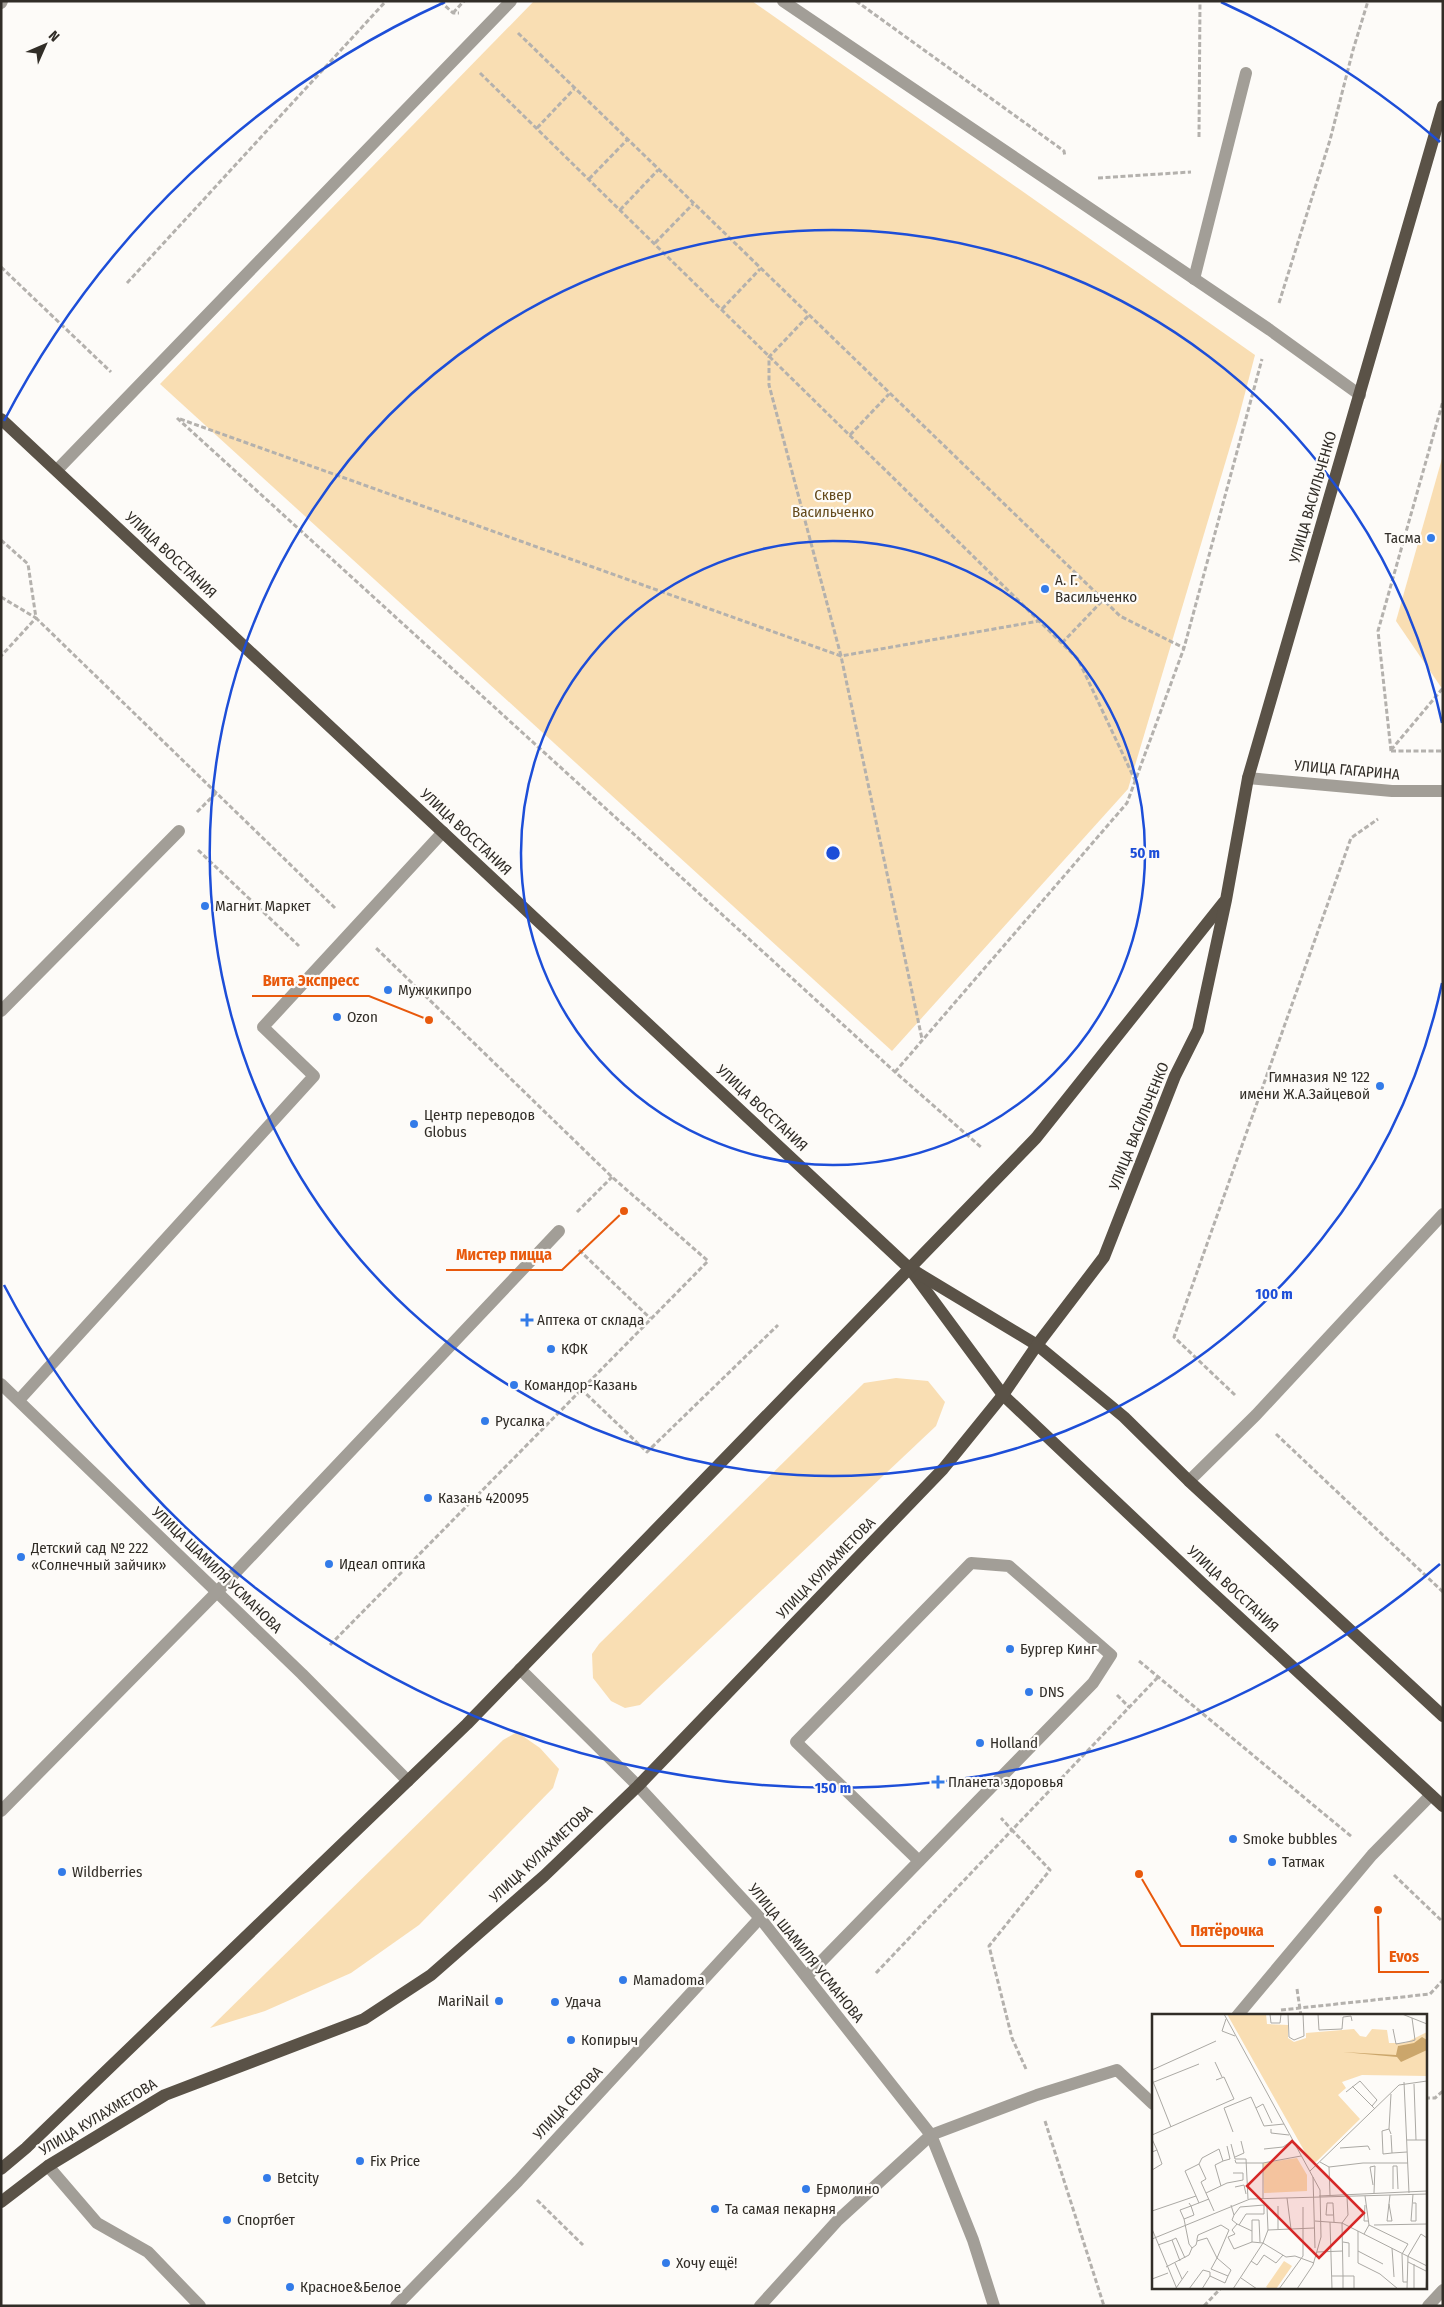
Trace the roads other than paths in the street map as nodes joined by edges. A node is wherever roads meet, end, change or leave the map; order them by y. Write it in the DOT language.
graph roads {
  1 [pos="511,1"];
  2 [pos="783,1"];
  3 [pos="1246,73"];
  4 [pos="1443,106"];
  5 [pos="1194,279"];
  6 [pos="1360,395"];
  7 [pos="1,419"];
  8 [pos="57,470"];
  9 [pos="1248,778"];
  10 [pos="1443,791"];
  11 [pos="179,831"];
  12 [pos="443,832"];
  13 [pos="1226,900"];
  14 [pos="1,1011"];
  15 [pos="1443,1214"];
  16 [pos="559,1231"];
  17 [pos="910,1268"];
  18 [pos="1037,1345"];
  19 [pos="1,1384"];
  20 [pos="1003,1395"];
  21 [pos="19,1400"];
  22 [pos="1189,1481"];
  23 [pos="217,1592"];
  24 [pos="520,1669"];
  25 [pos="1443,1716"];
  26 [pos="408,1782"];
  27 [pos="638,1786"];
  28 [pos="1431,1795"];
  29 [pos="1443,1806"];
  30 [pos="1,1811"];
  31 [pos="918,1860"];
  32 [pos="760,1918"];
  33 [pos="807,1976"];
  34 [pos="1239,2014"];
  35 [pos="1152,2103"];
  36 [pos="930,2135"];
  37 [pos="48,2166"];
  38 [pos="1,2169"];
  39 [pos="1,2202"];
  40 [pos="1443,2290"];
  41 [pos="200,2306"];
  42 [pos="396,2306"];
  43 [pos="760,2306"];
  44 [pos="994,2306"];
  45 [pos="1428,2306"];
  1 -- 8 [label="street"];
  2 -- 5 [label="street"];
  3 -- 5 [label="street"];
  4 -- 6 [label="main road, УЛИЦА ВАСИЛЬЧЕНКО"];
  5 -- 6 [label="street"];
  6 -- 9 [label="main road, УЛИЦА ВАСИЛЬЧЕНКО"];
  7 -- 8 [label="main road, УЛИЦА ВОССТАНИЯ"];
  8 -- 12 [label="main road, УЛИЦА ВОССТАНИЯ"];
  9 -- 10 [label="street, УЛИЦА ГАГАРИНА"];
  9 -- 13 [label="main road, УЛИЦА ВАСИЛЬЧЕНКО"];
  11 -- 14 [label="street"];
  12 -- 17 [label="main road, УЛИЦА ВОССТАНИЯ"];
  12 -- 21 [label="street"];
  13 -- 17 [label="main road, УЛИЦА ВАСИЛЬЧЕНКО"];
  13 -- 18 [label="main road, УЛИЦА ВАСИЛЬЧЕНКО"];
  15 -- 22 [label="street"];
  16 -- 23 [label="street"];
  17 -- 18 [label="main road, УЛИЦА ВОССТАНИЯ"];
  17 -- 20 [label="main road, УЛИЦА ВОССТАНИЯ"];
  17 -- 24 [label="main road, УЛИЦА КУЛАХМЕТОВА"];
  18 -- 20 [label="main road"];
  18 -- 22 [label="main road, УЛИЦА ВОССТАНИЯ"];
  19 -- 21 [label="street, УЛИЦА ШАМИЛЯ УСМАНОВА"];
  20 -- 27 [label="main road, УЛИЦА КУЛАХМЕТОВА"];
  20 -- 28 [label="main road, УЛИЦА ВОССТАНИЯ"];
  21 -- 23 [label="street, УЛИЦА ШАМИЛЯ УСМАНОВА"];
  22 -- 25 [label="main road, УЛИЦА ВОССТАНИЯ"];
  23 -- 26 [label="street, УЛИЦА ШАМИЛЯ УСМАНОВА"];
  23 -- 30 [label="street"];
  24 -- 26 [label="main road, УЛИЦА КУЛАХМЕТОВА"];
  24 -- 27 [label="street, УЛИЦА ШАМИЛЯ УСМАНОВА"];
  26 -- 38 [label="main road, УЛИЦА КУЛАХМЕТОВА"];
  27 -- 32 [label="street, УЛИЦА ШАМИЛЯ УСМАНОВА"];
  27 -- 37 [label="main road, УЛИЦА КУЛАХМЕТОВА"];
  28 -- 29 [label="main road, УЛИЦА ВОССТАНИЯ"];
  28 -- 34 [label="street"];
  31 -- 31 [label="street"];
  31 -- 33 [label="street"];
  32 -- 33 [label="street, УЛИЦА ШАМИЛЯ УСМАНОВА"];
  32 -- 42 [label="street, УЛИЦА СЕРОВА"];
  33 -- 36 [label="street, УЛИЦА ШАМИЛЯ УСМАНОВА"];
  35 -- 36 [label="street"];
  36 -- 43 [label="street"];
  36 -- 44 [label="street, УЛИЦА ШАМИЛЯ УСМАНОВА"];
  37 -- 39 [label="main road, УЛИЦА КУЛАХМЕТОВА"];
  37 -- 41 [label="street"];
  40 -- 45 [label="street"];
}
